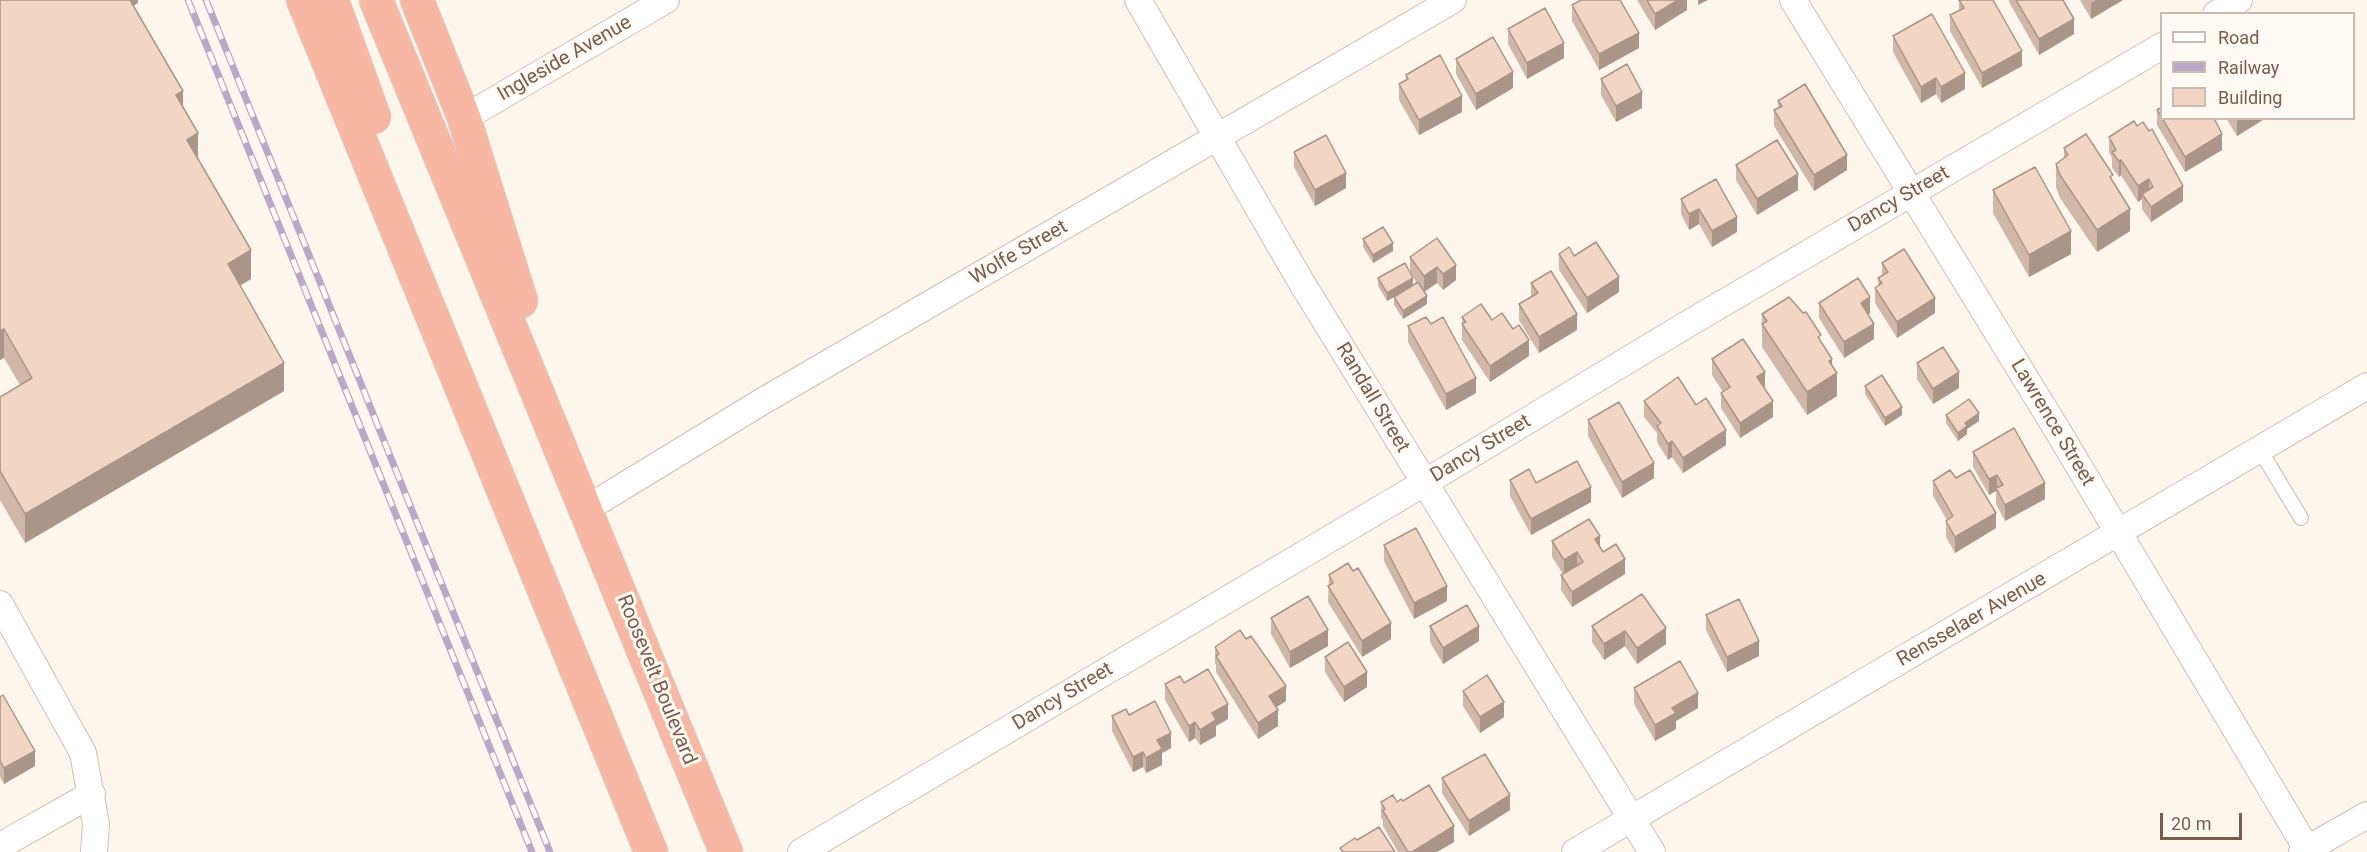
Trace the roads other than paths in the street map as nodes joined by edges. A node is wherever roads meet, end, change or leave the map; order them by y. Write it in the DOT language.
graph roads {
  1 [pos="303,0"];
  2 [pos="332,0"];
  3 [pos="376,0"];
  4 [pos="417,0"];
  5 [pos="666,0"];
  6 [pos="1138,0"];
  7 [pos="1453,0"];
  8 [pos="1793,0"];
  9 [pos="2239,0"];
  10 [pos="2219,12"];
  11 [pos="2160,47"];
  12 [pos="464,118"];
  13 [pos="1218,137"];
  14 [pos="1912,192"];
  15 [pos="2367,386"];
  16 [pos="2260,450"];
  17 [pos="1424,483"];
  18 [pos="586,509"];
  19 [pos="2301,518"];
  20 [pos="2118,534"];
  21 [pos="525,538"];
  22 [pos="0,604"];
  23 [pos="92,794"];
  24 [pos="2367,815"];
  25 [pos="1632,818"];
  26 [pos="0,846"];
  27 [pos="2305,850"];
  28 [pos="94,852"];
  29 [pos="651,852"];
  30 [pos="726,852"];
  31 [pos="801,852"];
  32 [pos="1575,852"];
  33 [pos="1652,852"];
  1 -- 21 [label="highway"];
  2 -- 21 [label="highway"];
  3 -- 18 [label="highway"];
  4 -- 12 [label="highway"];
  5 -- 12 [label="street, Ingleside Avenue"];
  6 -- 13 [label="street, Randall Street"];
  7 -- 13 [label="street, Wolfe Street"];
  8 -- 14 [label="street, Lawrence Street"];
  9 -- 10 [label="street"];
  11 -- 14 [label="street, Dancy Street"];
  12 -- 18 [label="highway"];
  13 -- 17 [label="street, Randall Street"];
  13 -- 18 [label="street, Wolfe Street"];
  14 -- 17 [label="street, Dancy Street"];
  14 -- 20 [label="street, Lawrence Street"];
  15 -- 16 [label="street, Rensselaer Avenue"];
  16 -- 19 [label="lane"];
  16 -- 20 [label="street, Rensselaer Avenue"];
  17 -- 25 [label="street, Randall Street"];
  17 -- 31 [label="street, Dancy Street"];
  18 -- 30 [label="highway, Roosevelt Boulevard"];
  20 -- 25 [label="street, Rensselaer Avenue"];
  20 -- 27 [label="street, Lawrence Street"];
  21 -- 29 [label="highway"];
  22 -- 23 [label="street"];
  23 -- 26 [label="street"];
  23 -- 28 [label="street"];
  24 -- 27 [label="street"];
  25 -- 32 [label="street, Rensselaer Avenue"];
  25 -- 33 [label="street, Randall Street"];
}
